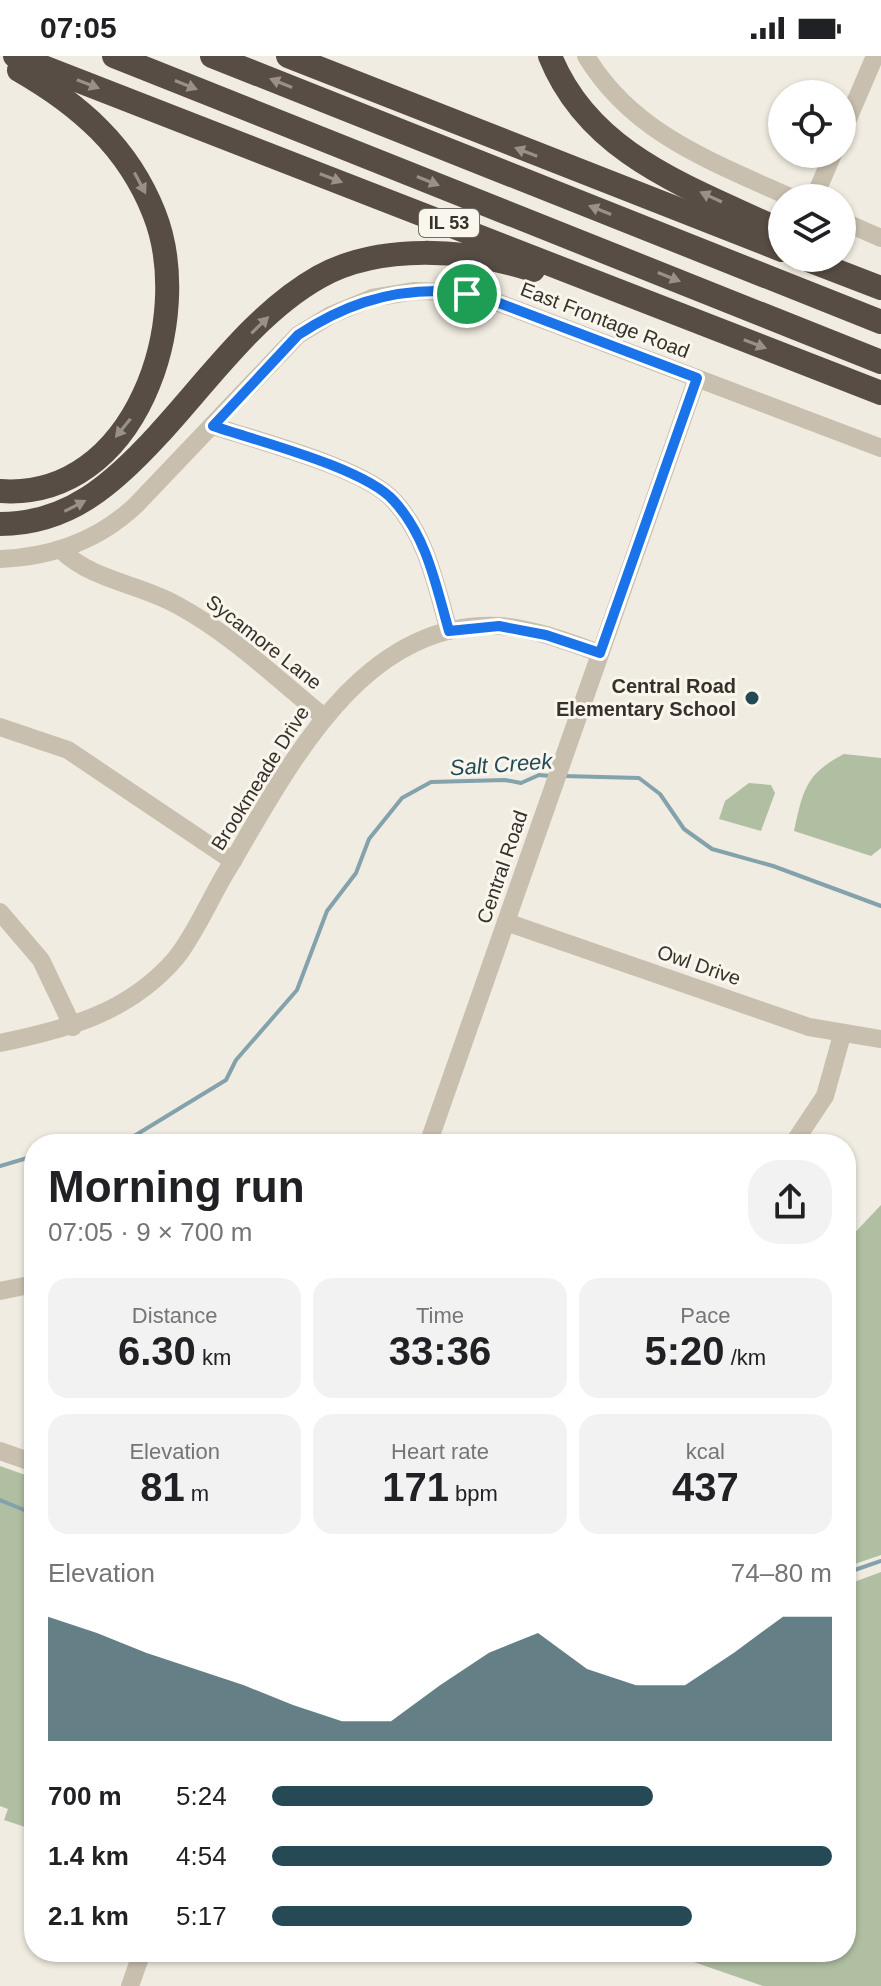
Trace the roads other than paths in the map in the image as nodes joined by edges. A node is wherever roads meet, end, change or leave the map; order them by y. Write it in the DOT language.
graph roads {
  1 [pos="15,56"];
  2 [pos="114,56"];
  3 [pos="212,56"];
  4 [pos="288,56"];
  5 [pos="550,56"];
  6 [pos="586,56"];
  7 [pos="875,56"];
  8 [pos="0,59"];
  9 [pos="856,100"];
  10 [pos="768,186"];
  11 [pos="768,224"];
  12 [pos="856,227"];
  13 [pos="881,238"];
  14 [pos="768,245"];
  15 [pos="856,265"];
  16 [pos="839,272"];
  17 [pos="881,277"];
  18 [pos="881,288"];
  19 [pos="700,322"];
  20 [pos="881,322"];
  21 [pos="881,362"];
  22 [pos="697,378"];
  23 [pos="881,393"];
  24 [pos="213,426"];
  25 [pos="881,448"];
  26 [pos="0,491"];
  27 [pos="0,524"];
  28 [pos="61,550"];
  29 [pos="0,559"];
  30 [pos="449,631"];
  31 [pos="600,653"];
  32 [pos="324,717"];
  33 [pos="0,727"];
  34 [pos="233,861"];
  35 [pos="0,912"];
  36 [pos="506,922"];
  37 [pos="73,1027"];
  38 [pos="842,1035"];
  39 [pos="881,1039"];
  40 [pos="0,1043"];
  41 [pos="432,1134"];
  42 [pos="800,1134"];
  43 [pos="24,1286"];
  44 [pos="0,1291"];
  45 [pos="0,1451"];
  46 [pos="24,1459"];
  47 [pos="138,1962"];
  48 [pos="130,1986"];
  1 -- 19 [label="highway, IL 53, one-way"];
  2 -- 21 [label="highway, IL 53, one-way"];
  20 -- 3 [label="highway, one-way"];
  14 -- 4 [label="highway, one-way"];
  11 -- 5 [label="highway, one-way"];
  6 -- 10 [label="street"];
  7 -- 9 [label="street"];
  8 -- 26 [label="highway, one-way"];
  12 -- 13 [label="street"];
  15 -- 17 [label="highway"];
  16 -- 18 [label="highway"];
  19 -- 23 [label="highway, IL 53, one-way"];
  27 -- 19 [label="highway, one-way"];
  22 -- 24 [label="street, East Frontage Road"];
  22 -- 25 [label="street, East Frontage Road"];
  22 -- 31 [label="street, Central Road"];
  24 -- 28 [label="street, East Frontage Road"];
  24 -- 30 [label="street"];
  28 -- 29 [label="street"];
  28 -- 32 [label="street, Sycamore Lane"];
  30 -- 31 [label="street, Brookmeade Drive"];
  30 -- 32 [label="street, Brookmeade Drive"];
  31 -- 36 [label="street, Central Road"];
  32 -- 34 [label="street, Brookmeade Drive"];
  33 -- 34 [label="street"];
  34 -- 37 [label="street, Brookmeade Drive"];
  35 -- 37 [label="street"];
  36 -- 38 [label="street, Owl Drive"];
  36 -- 41 [label="street, Central Road"];
  37 -- 40 [label="street, Brookmeade Drive"];
  38 -- 39 [label="street, Owl Drive"];
  38 -- 42 [label="street"];
  43 -- 44 [label="street"];
  45 -- 46 [label="street"];
  47 -- 48 [label="street"];
}
